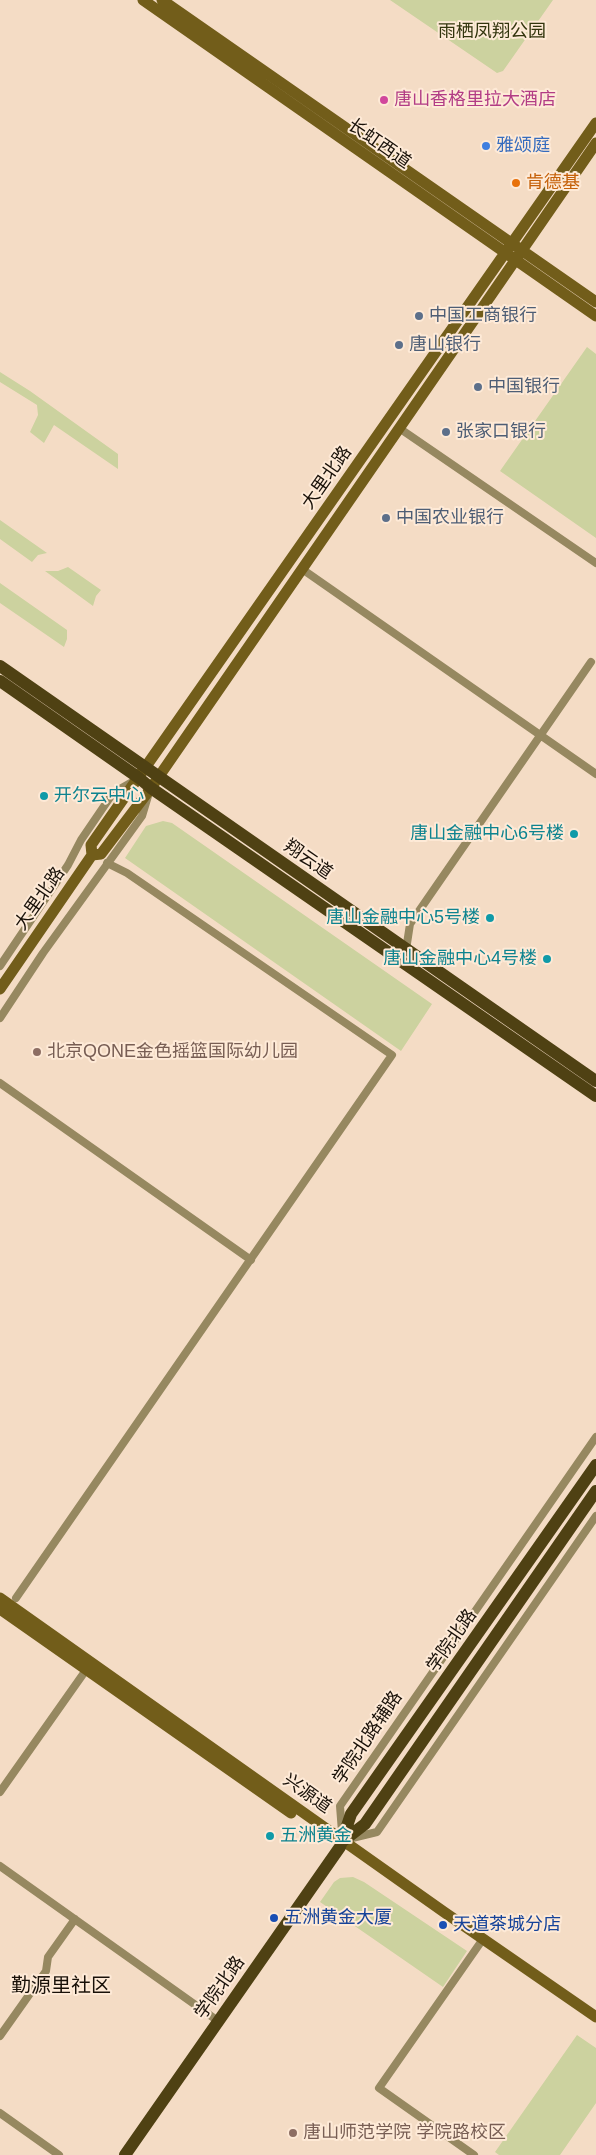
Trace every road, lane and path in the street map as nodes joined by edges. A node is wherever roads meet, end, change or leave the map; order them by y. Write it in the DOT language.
graph roads {
  1 [pos="143,0"];
  2 [pos="162,0"];
  3 [pos="596,122"];
  4 [pos="596,143"];
  5 [pos="514,252"];
  6 [pos="596,302"];
  7 [pos="596,316"];
  8 [pos="400,428"];
  9 [pos="596,563"];
  10 [pos="302,569"];
  11 [pos="591,662"];
  12 [pos="0,666"];
  13 [pos="0,681"];
  14 [pos="541,736"];
  15 [pos="143,773"];
  16 [pos="596,774"];
  17 [pos="159,776"];
  18 [pos="151,788"];
  19 [pos="92,855"];
  20 [pos="107,863"];
  21 [pos="406,950"];
  22 [pos="0,966"];
  23 [pos="4,973"];
  24 [pos="0,989"];
  25 [pos="0,1018"];
  26 [pos="596,1081"];
  27 [pos="0,1083"];
  28 [pos="596,1096"];
  29 [pos="251,1260"];
  30 [pos="596,1437"];
  31 [pos="596,1465"];
  32 [pos="596,1491"];
  33 [pos="596,1516"];
  34 [pos="502,1573"];
  35 [pos="515,1582"];
  36 [pos="526,1591"];
  37 [pos="0,1598"];
  38 [pos="16,1598"];
  39 [pos="538,1599"];
  40 [pos="0,1609"];
  41 [pos="88,1665"];
  42 [pos="409,1705"];
  43 [pos="421,1715"];
  44 [pos="434,1724"];
  45 [pos="445,1733"];
  46 [pos="0,1792"];
  47 [pos="342,1844"];
  48 [pos="0,1866"];
  49 [pos="75,1919"];
  50 [pos="481,1942"];
  51 [pos="596,2016"];
  52 [pos="218,2021"];
  53 [pos="596,2026"];
  54 [pos="0,2036"];
  55 [pos="0,2113"];
  56 [pos="58,2155"];
  57 [pos="125,2155"];
  58 [pos="474,2155"];
  1 -- 5 [label="main road, 长虹西道"];
  2 -- 5 [label="main road, 长虹西道"];
  3 -- 5 [label="main road, 大里北路"];
  4 -- 5 [label="main road, 大里北路"];
  5 -- 6 [label="main road, 长虹西道"];
  5 -- 7 [label="main road, 长虹西道"];
  5 -- 8 [label="main road, 大里北路"];
  5 -- 15 [label="main road, 大里北路"];
  8 -- 9 [label="street"];
  8 -- 10 [label="main road, 大里北路"];
  10 -- 14 [label="street"];
  10 -- 17 [label="main road, 大里北路"];
  11 -- 14 [label="street"];
  12 -- 15 [label="main road, 翔云道"];
  13 -- 15 [label="main road, 翔云道"];
  14 -- 16 [label="street"];
  14 -- 21 [label="street"];
  15 -- 17 [label="main road, 翔云道"];
  15 -- 18 [label="main road, 翔云道"];
  15 -- 19 [label="main road, 大里北路"];
  15 -- 22 [label="street"];
  17 -- 18 [label="main road, 大里北路"];
  17 -- 21 [label="main road, 翔云道"];
  18 -- 19 [label="main road, 大里北路"];
  18 -- 20 [label="street"];
  18 -- 28 [label="main road, 翔云道"];
  19 -- 23 [label="main road, 大里北路"];
  20 -- 25 [label="street"];
  20 -- 29 [label="street"];
  21 -- 26 [label="main road, 翔云道"];
  23 -- 24 [label="main road, 大里北路"];
  27 -- 29 [label="street"];
  29 -- 38 [label="street"];
  30 -- 34 [label="street, 学院北路辅路"];
  31 -- 35 [label="main road, 学院北路"];
  32 -- 36 [label="main road, 学院北路"];
  33 -- 39 [label="street"];
  34 -- 35 [label="street"];
  34 -- 42 [label="street, 学院北路辅路"];
  35 -- 36 [label="main road"];
  35 -- 43 [label="main road, 学院北路"];
  36 -- 39 [label="street"];
  36 -- 44 [label="main road, 学院北路"];
  37 -- 41 [label="main road, 兴源道"];
  39 -- 45 [label="street"];
  40 -- 41 [label="main road, 兴源道"];
  41 -- 46 [label="street"];
  41 -- 47 [label="main road, 兴源道"];
  42 -- 43 [label="street"];
  42 -- 47 [label="street, 学院北路辅路"];
  43 -- 47 [label="main road, 学院北路"];
  44 -- 45 [label="street"];
  44 -- 47 [label="main road, 学院北路"];
  45 -- 47 [label="street"];
  47 -- 50 [label="main road, 兴源道"];
  47 -- 52 [label="main road, 学院北路"];
  48 -- 49 [label="street"];
  49 -- 52 [label="street"];
  49 -- 54 [label="street"];
  50 -- 51 [label="main road, 兴源道"];
  50 -- 53 [label="main road, 兴源道"];
  50 -- 58 [label="street"];
  52 -- 57 [label="main road, 学院北路"];
  55 -- 56 [label="street"];
}
